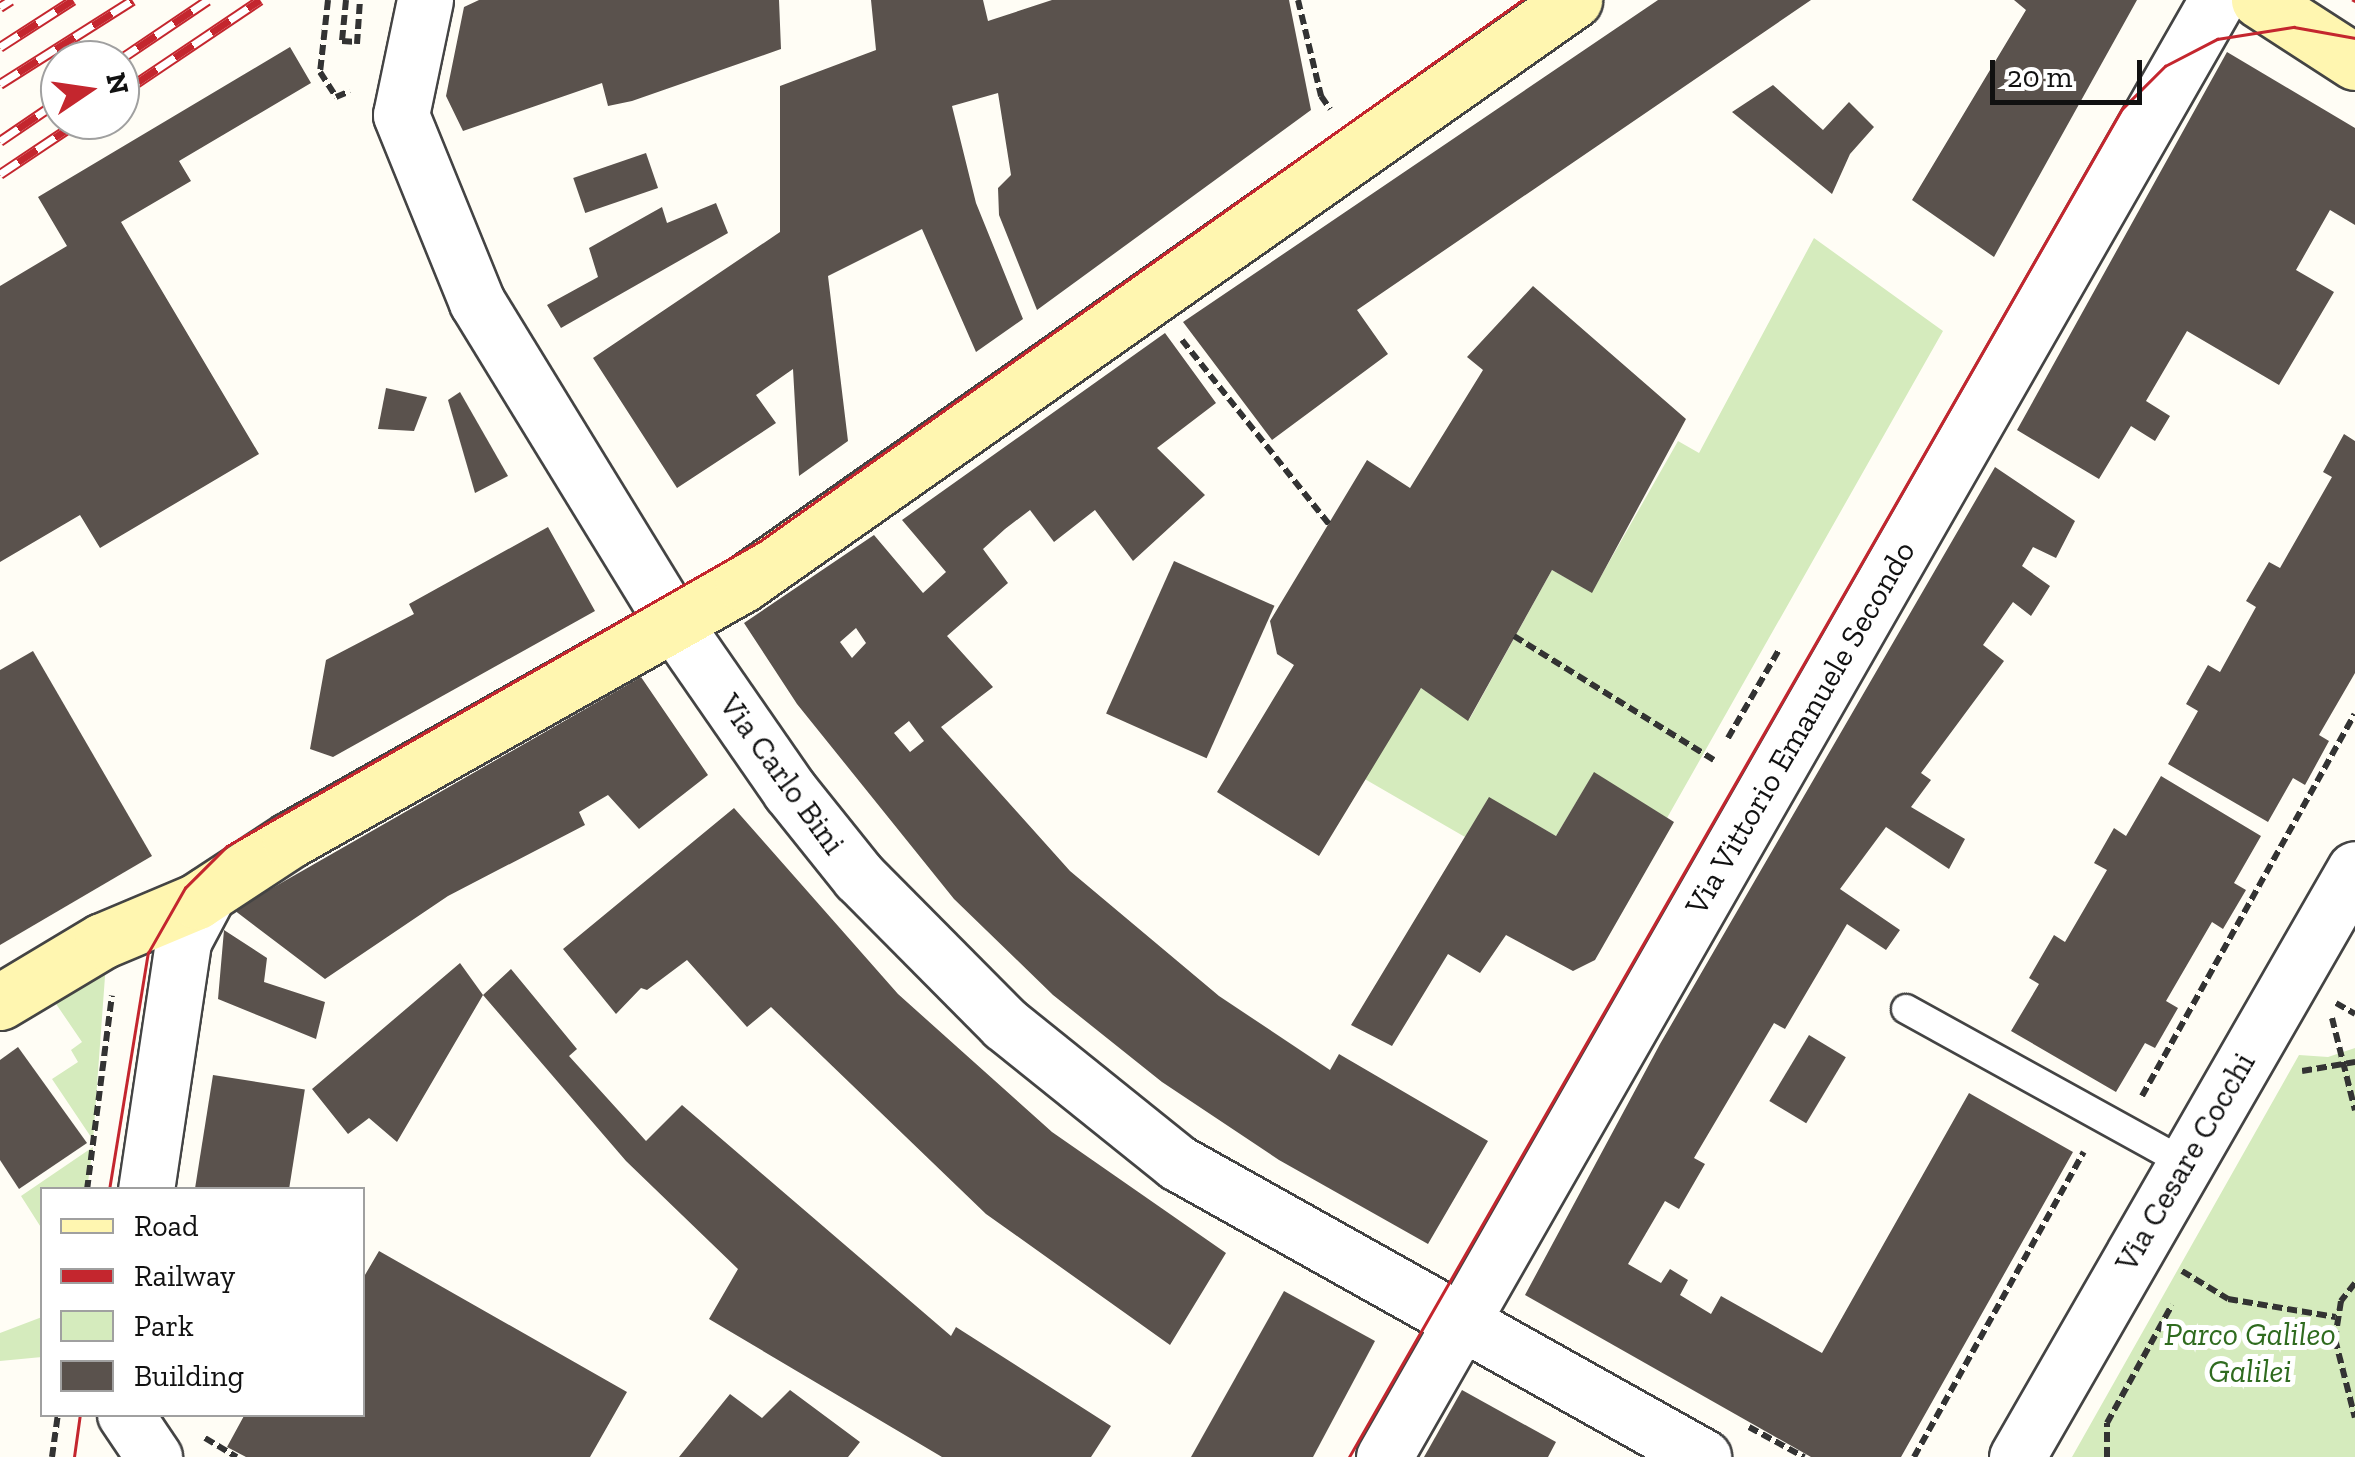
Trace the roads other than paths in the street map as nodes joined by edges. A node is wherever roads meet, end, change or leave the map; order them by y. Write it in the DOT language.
graph roads {
  1 [pos="424,0"];
  2 [pos="1574,0"];
  3 [pos="2217,0"];
  4 [pos="2258,0"];
  5 [pos="2355,62"];
  6 [pos="676,624"];
  7 [pos="2355,869"];
  8 [pos="208,894"];
  9 [pos="2340,929"];
  10 [pos="0,1002"];
  11 [pos="1906,1009"];
  12 [pos="2184,1163"];
  13 [pos="146,1187"];
  14 [pos="1463,1320"];
  15 [pos="128,1417"];
  16 [pos="154,1457"];
  17 [pos="1384,1457"];
  18 [pos="1702,1457"];
  19 [pos="2017,1457"];
  1 -- 6 [label="street, Via Carlo Bini"];
  2 -- 6 [label="street"];
  3 -- 14 [label="street, Via Vittorio Emanuele Secondo"];
  4 -- 5 [label="street"];
  6 -- 8 [label="street"];
  6 -- 14 [label="street, Via Carlo Bini"];
  7 -- 9 [label="street, Via Cesare Cocchi"];
  8 -- 10 [label="street"];
  8 -- 13 [label="street"];
  9 -- 12 [label="street, Via Cesare Cocchi"];
  11 -- 12 [label="lane"];
  12 -- 19 [label="street, Via Cesare Cocchi"];
  14 -- 17 [label="street, Via Vittorio Emanuele Secondo"];
  14 -- 18 [label="street, Via Carlo Bini"];
  15 -- 16 [label="street"];
}
